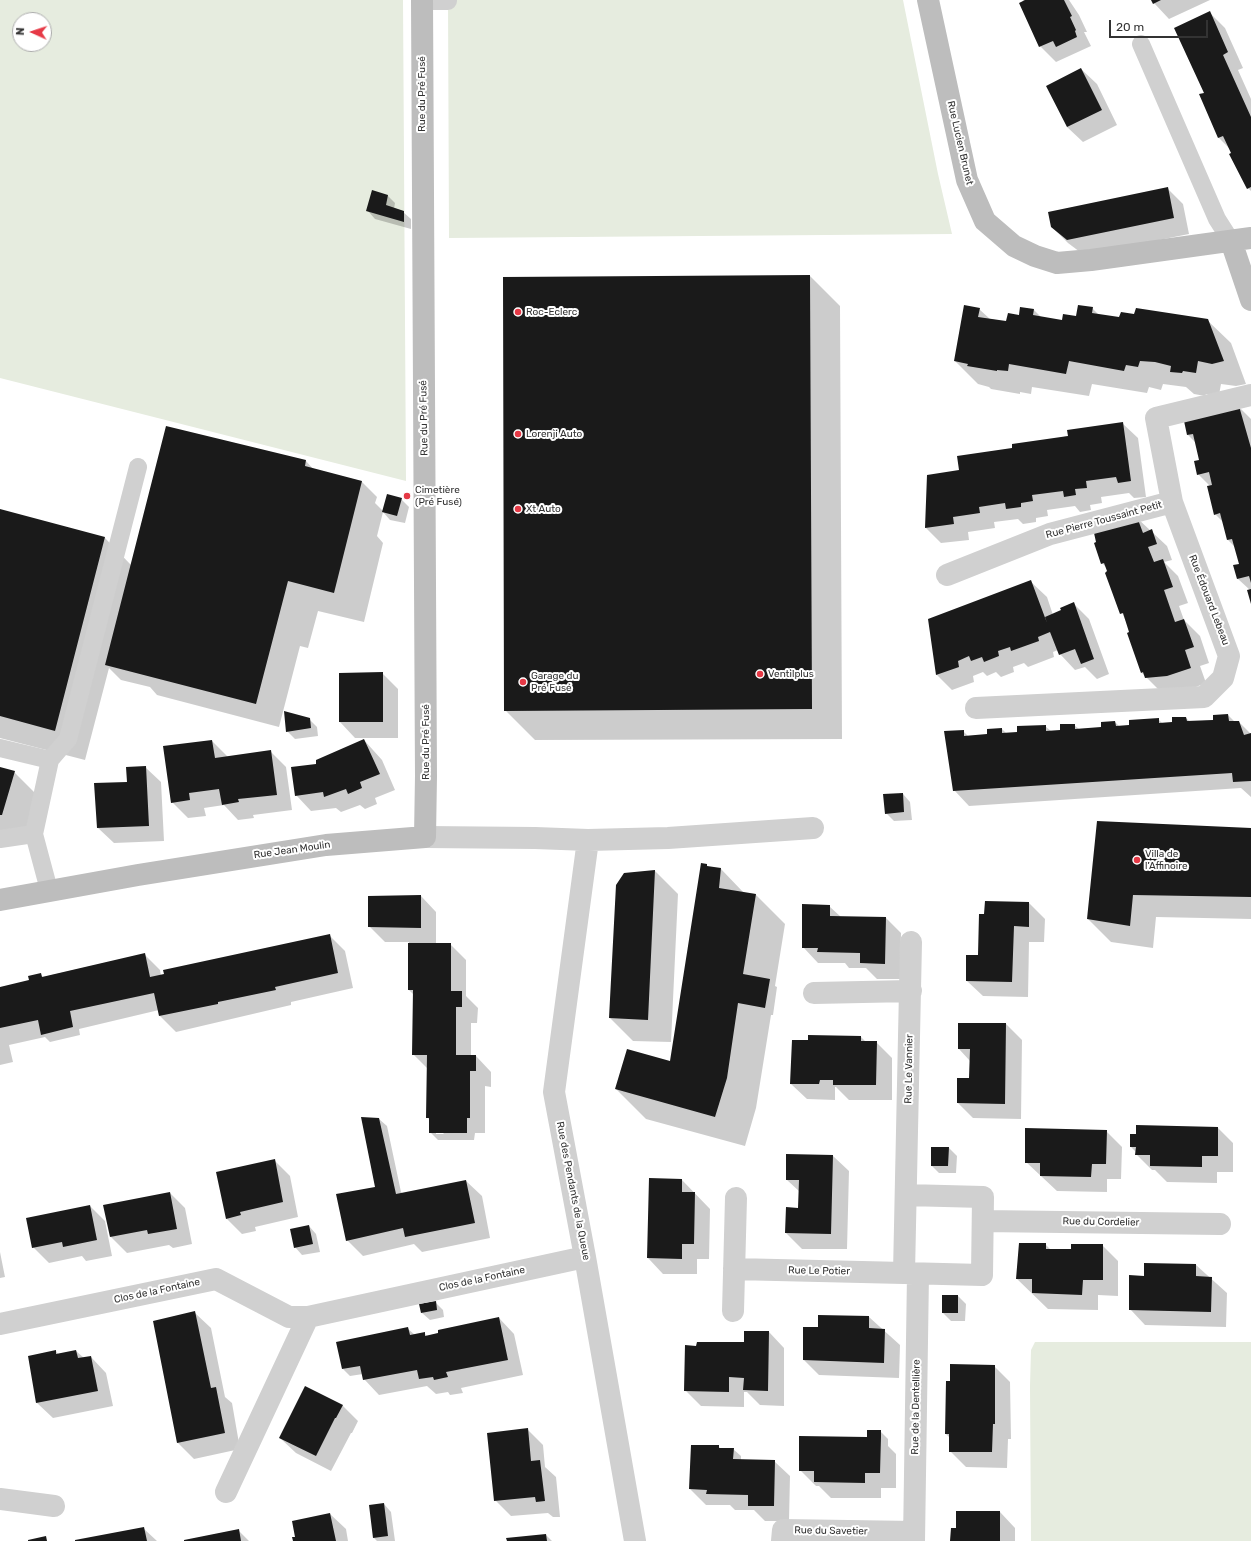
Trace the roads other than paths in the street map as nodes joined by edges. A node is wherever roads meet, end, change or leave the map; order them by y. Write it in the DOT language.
graph roads {
  1 [pos="928,0"];
  2 [pos="422,1"];
  3 [pos="448,1"];
  4 [pos="1141,44"];
  5 [pos="1241,239"];
  6 [pos="1251,300"];
  7 [pos="1251,395"];
  8 [pos="138,467"];
  9 [pos="1172,502"];
  10 [pos="947,575"];
  11 [pos="976,708"];
  12 [pos="0,748"];
  13 [pos="50,760"];
  14 [pos="813,828"];
  15 [pos="34,834"];
  16 [pos="425,837"];
  17 [pos="0,839"];
  18 [pos="588,840"];
  19 [pos="49,890"];
  20 [pos="0,900"];
  21 [pos="912,942"];
  22 [pos="911,991"];
  23 [pos="814,993"];
  24 [pos="906,1195"];
  25 [pos="736,1198"];
  26 [pos="983,1221"];
  27 [pos="1220,1224"];
  28 [pos="585,1257"];
  29 [pos="734,1269"];
  30 [pos="911,1273"];
  31 [pos="733,1311"];
  32 [pos="308,1317"];
  33 [pos="0,1324"];
  34 [pos="226,1492"];
  35 [pos="0,1499"];
  36 [pos="54,1506"];
  37 [pos="914,1537"];
  38 [pos="635,1541"];
  39 [pos="782,1541"];
  1 -- 5 [label="street, Rue Lucien Brunet"];
  2 -- 3 [label="lane"];
  2 -- 16 [label="street, Rue du Pré Fusé"];
  4 -- 5 [label="lane"];
  5 -- 6 [label="street"];
  7 -- 9 [label="street, Rue Édouard Lebeau"];
  8 -- 13 [label="lane"];
  9 -- 10 [label="street, Rue Pierre Toussaint Petit"];
  9 -- 11 [label="street, Rue Édouard Lebeau"];
  12 -- 13 [label="lane"];
  13 -- 15 [label="lane"];
  14 -- 18 [label="street, Rue Jean Moulin"];
  15 -- 17 [label="lane"];
  15 -- 19 [label="lane"];
  16 -- 18 [label="street, Rue Jean Moulin"];
  16 -- 19 [label="street, Rue Jean Moulin"];
  18 -- 28 [label="street, Rue des Pendants de la Queue"];
  19 -- 20 [label="street, Rue Jean Moulin"];
  21 -- 22 [label="street, Rue Le Vannier"];
  22 -- 23 [label="street"];
  22 -- 24 [label="street, Rue Le Vannier"];
  24 -- 26 [label="street"];
  24 -- 30 [label="street, Rue Le Vannier"];
  25 -- 29 [label="street"];
  26 -- 27 [label="street, Rue du Cordelier"];
  26 -- 30 [label="street, Rue Le Potier"];
  28 -- 32 [label="street, Clos de la Fontaine"];
  28 -- 38 [label="street, Rue des Pendants de la Queue"];
  29 -- 30 [label="street, Rue Le Potier"];
  29 -- 31 [label="street"];
  30 -- 37 [label="street, Rue de la Dentellière"];
  32 -- 33 [label="street, Clos de la Fontaine"];
  32 -- 34 [label="street"];
  35 -- 36 [label="street"];
  37 -- 39 [label="street, Rue du Savetier"];
}
